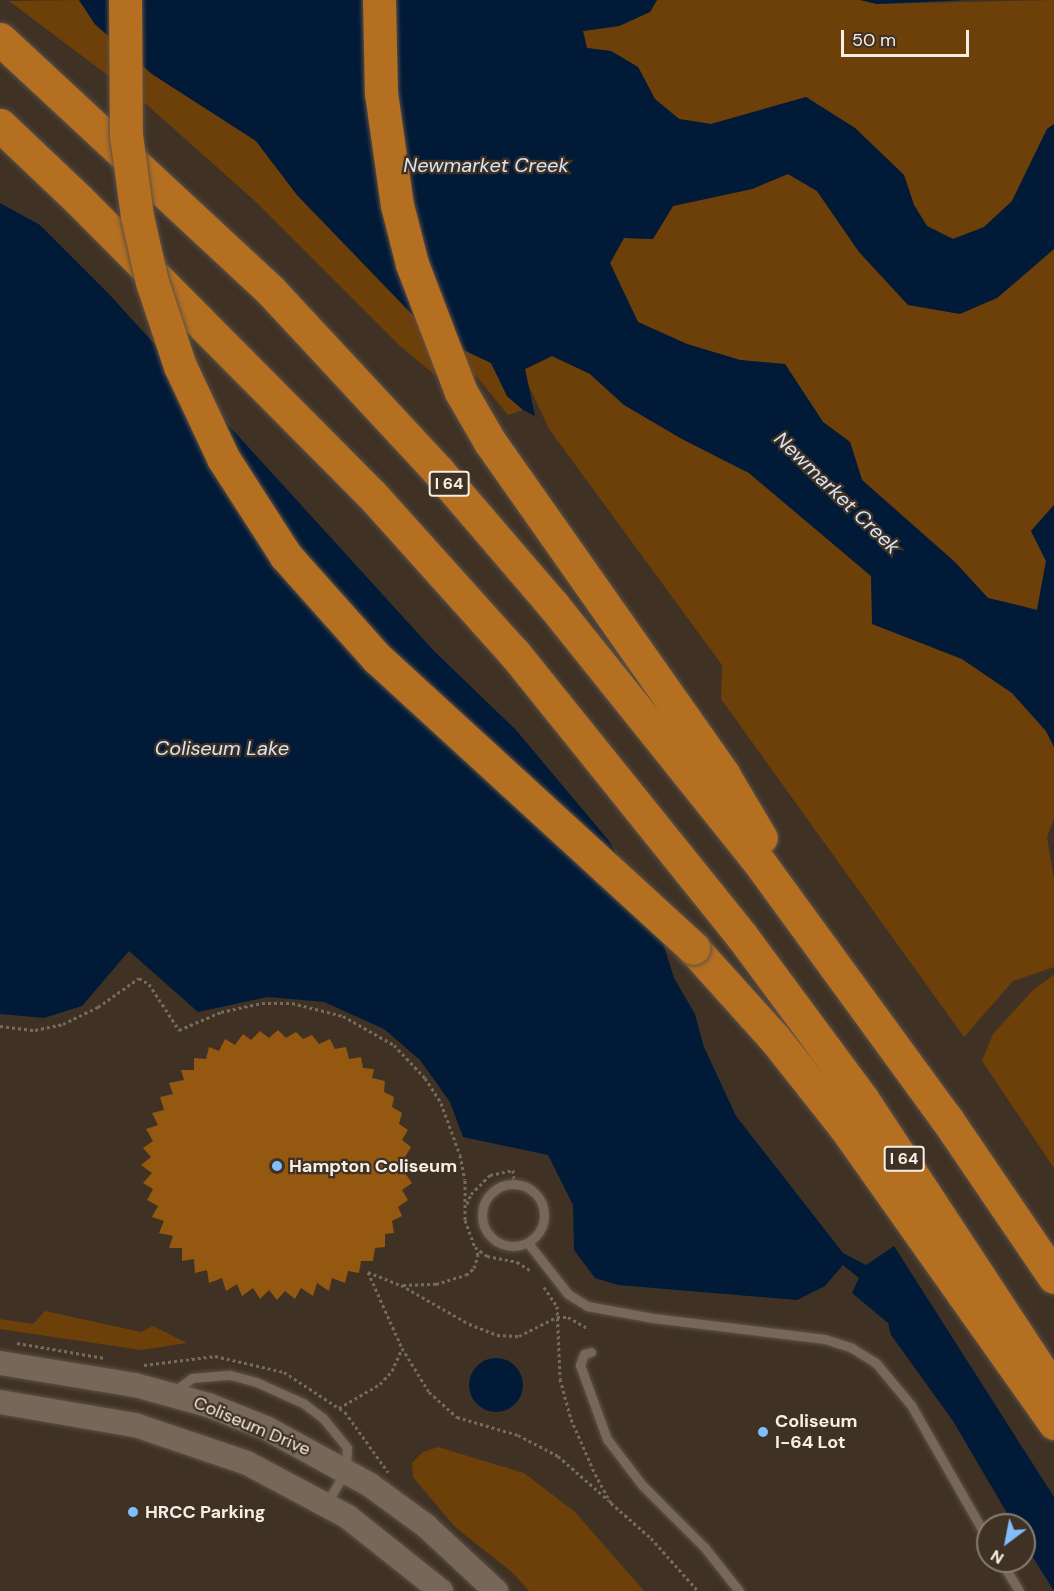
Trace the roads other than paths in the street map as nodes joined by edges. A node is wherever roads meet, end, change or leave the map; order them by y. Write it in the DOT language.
graph roads {
  1 [pos="125,0"];
  2 [pos="379,0"];
  3 [pos="0,39"];
  4 [pos="0,125"];
  5 [pos="845,978"];
  6 [pos="528,1243"];
  7 [pos="1054,1277"];
  8 [pos="591,1352"];
  9 [pos="0,1364"];
  10 [pos="1054,1391"];
  11 [pos="172,1394"];
  12 [pos="0,1402"];
  13 [pos="1054,1423"];
  14 [pos="346,1470"];
  15 [pos="326,1504"];
  16 [pos="976,1519"];
  17 [pos="1008,1573"];
  18 [pos="441,1591"];
  19 [pos="496,1591"];
  20 [pos="739,1591"];
  21 [pos="1019,1591"];
  1 -- 13 [label="highway, bridge"];
  2 -- 5 [label="highway"];
  3 -- 5 [label="highway, I 64"];
  4 -- 10 [label="highway, I 64"];
  5 -- 7 [label="highway, I 64"];
  6 -- 6 [label="lane"];
  6 -- 16 [label="lane"];
  8 -- 20 [label="lane"];
  9 -- 11 [label="street, Coliseum Drive"];
  11 -- 14 [label="street, Coliseum Drive"];
  11 -- 14 [label="lane"];
  12 -- 15 [label="street, Coliseum Drive"];
  14 -- 15 [label="lane"];
  14 -- 19 [label="street, Coliseum Drive"];
  15 -- 18 [label="street, Coliseum Drive"];
  17 -- 21 [label="lane"];
}
